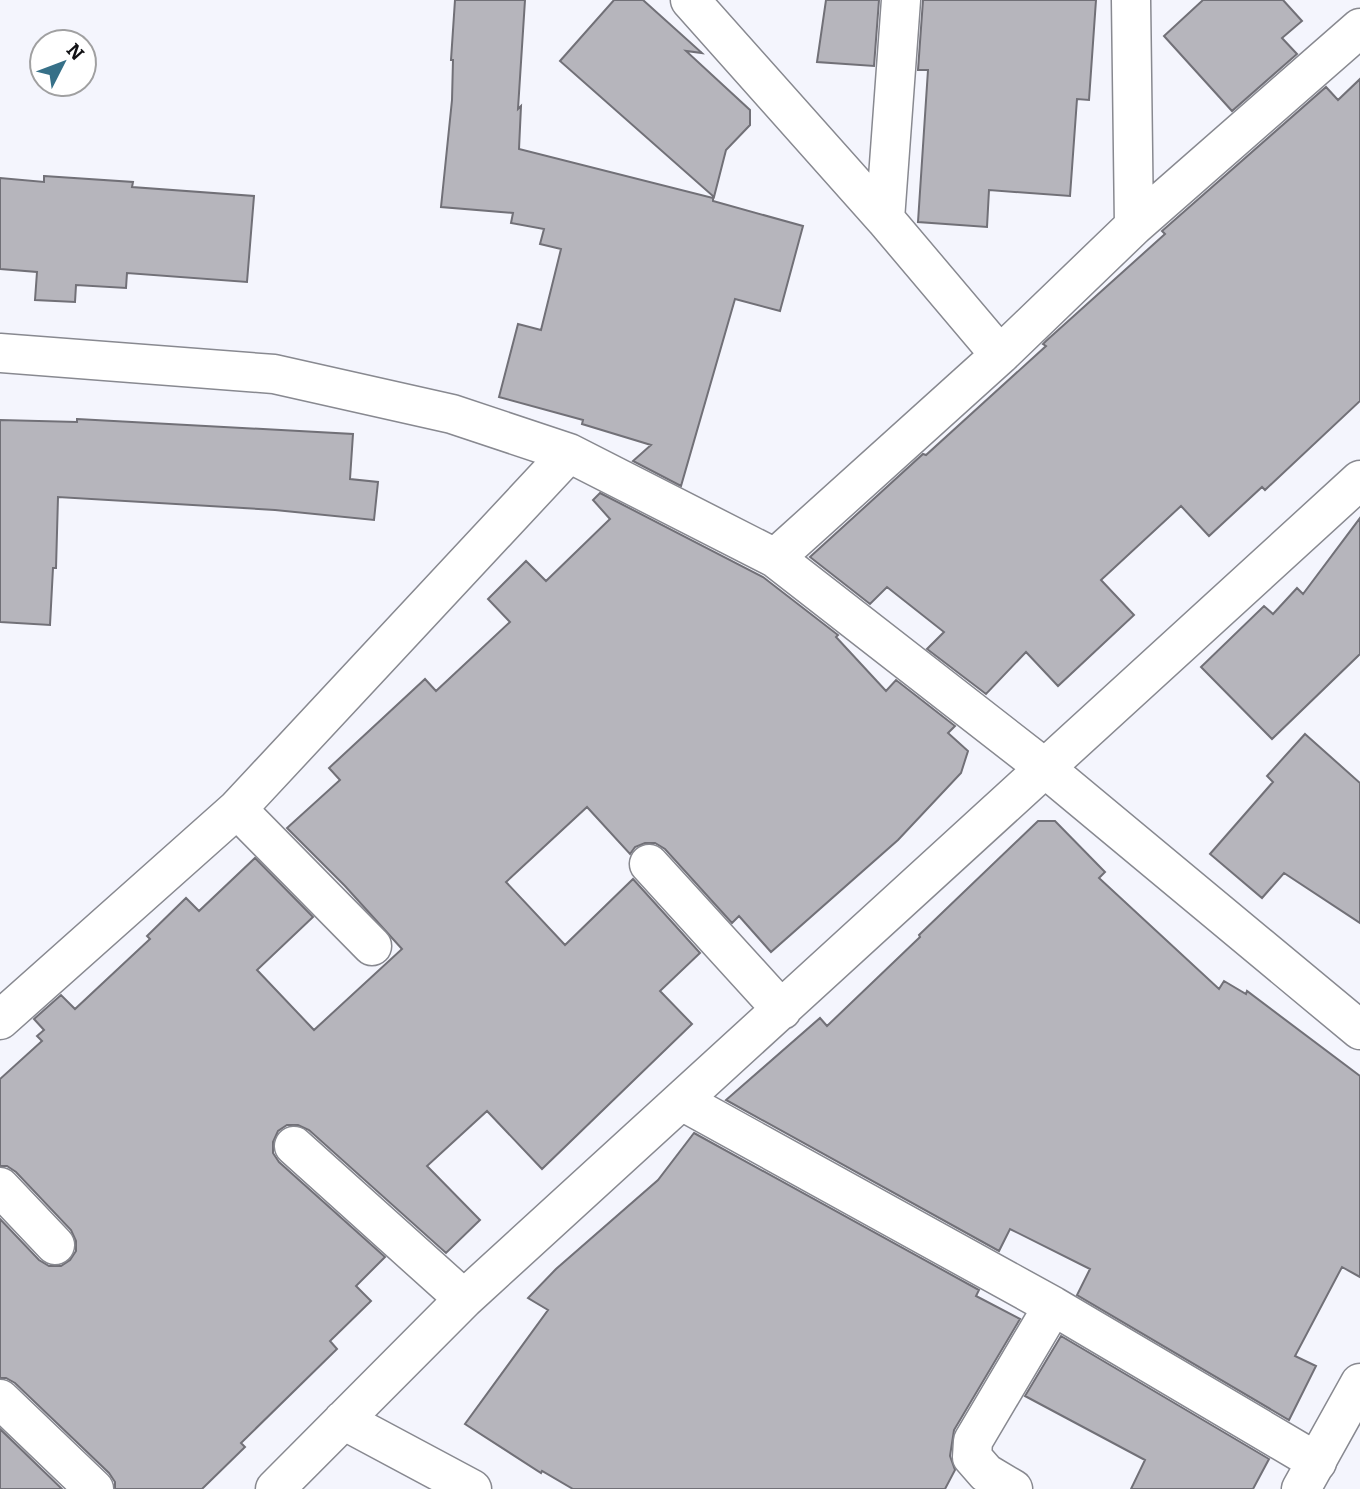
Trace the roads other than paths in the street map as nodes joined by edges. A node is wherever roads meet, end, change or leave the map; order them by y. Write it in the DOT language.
graph roads {
  1 [pos="690,0"];
  2 [pos="901,0"];
  3 [pos="1131,0"];
  4 [pos="1360,29"];
  5 [pos="885,219"];
  6 [pos="1134,226"];
  7 [pos="0,353"];
  8 [pos="1000,355"];
  9 [pos="569,453"];
  10 [pos="1360,480"];
  11 [pos="775,558"];
  12 [pos="1046,769"];
  13 [pos="237,809"];
  14 [pos="649,864"];
  15 [pos="372,946"];
  16 [pos="782,1010"];
  17 [pos="0,1020"];
  18 [pos="1360,1030"];
  19 [pos="682,1101"];
  20 [pos="294,1146"];
  21 [pos="0,1187"];
  22 [pos="55,1245"];
  23 [pos="464,1299"];
  24 [pos="1053,1307"];
  25 [pos="1360,1383"];
  26 [pos="0,1399"];
  27 [pos="343,1420"];
  28 [pos="1309,1476"];
  29 [pos="94,1489"];
  30 [pos="275,1489"];
  31 [pos="472,1489"];
  32 [pos="1013,1489"];
  1 -- 5 [label="street"];
  2 -- 5 [label="street"];
  3 -- 6 [label="street"];
  4 -- 6 [label="street"];
  5 -- 8 [label="street"];
  6 -- 8 [label="street"];
  7 -- 9 [label="street"];
  8 -- 11 [label="street"];
  9 -- 11 [label="street"];
  9 -- 13 [label="street"];
  10 -- 12 [label="street"];
  11 -- 12 [label="street"];
  12 -- 16 [label="street"];
  12 -- 18 [label="street"];
  13 -- 15 [label="street"];
  13 -- 17 [label="street"];
  14 -- 16 [label="street"];
  16 -- 19 [label="street"];
  19 -- 23 [label="street"];
  19 -- 24 [label="street"];
  20 -- 23 [label="street"];
  21 -- 22 [label="street"];
  23 -- 27 [label="street"];
  24 -- 28 [label="street"];
  24 -- 32 [label="street"];
  25 -- 28 [label="street"];
  26 -- 29 [label="street"];
  27 -- 30 [label="street"];
  27 -- 31 [label="street"];
}
